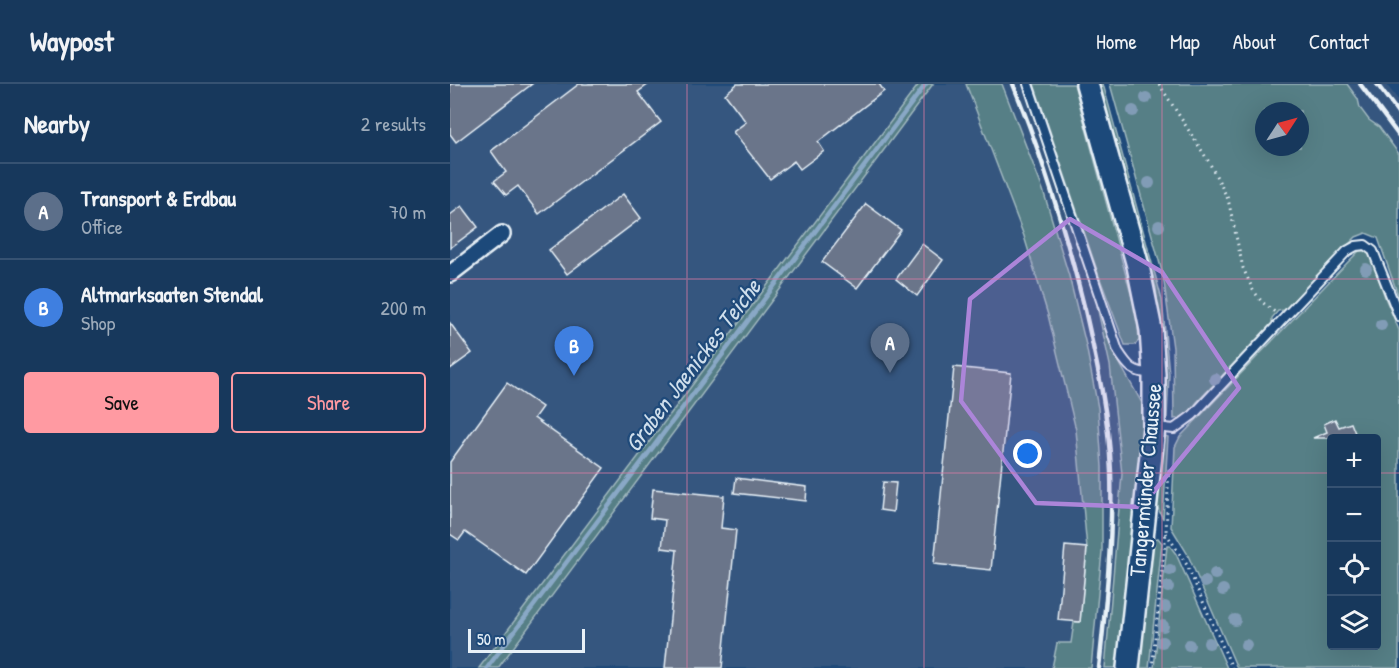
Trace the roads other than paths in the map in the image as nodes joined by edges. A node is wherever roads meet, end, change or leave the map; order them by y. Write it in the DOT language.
graph roads {
  1 [pos="1028,84"];
  2 [pos="1087,84"];
  3 [pos="502,234"];
  4 [pos="450,274"];
  5 [pos="1399,316"];
  6 [pos="1154,374"];
  7 [pos="1154,427"];
  8 [pos="1128,668"];
  1 -- 6 [label="lane"];
  2 -- 6 [label="main road, Tangermünder Chaussee"];
  3 -- 4 [label="street"];
  5 -- 7 [label="lane"];
  6 -- 7 [label="main road, Tangermünder Chaussee"];
  7 -- 8 [label="main road, Tangermünder Chaussee"];
}
